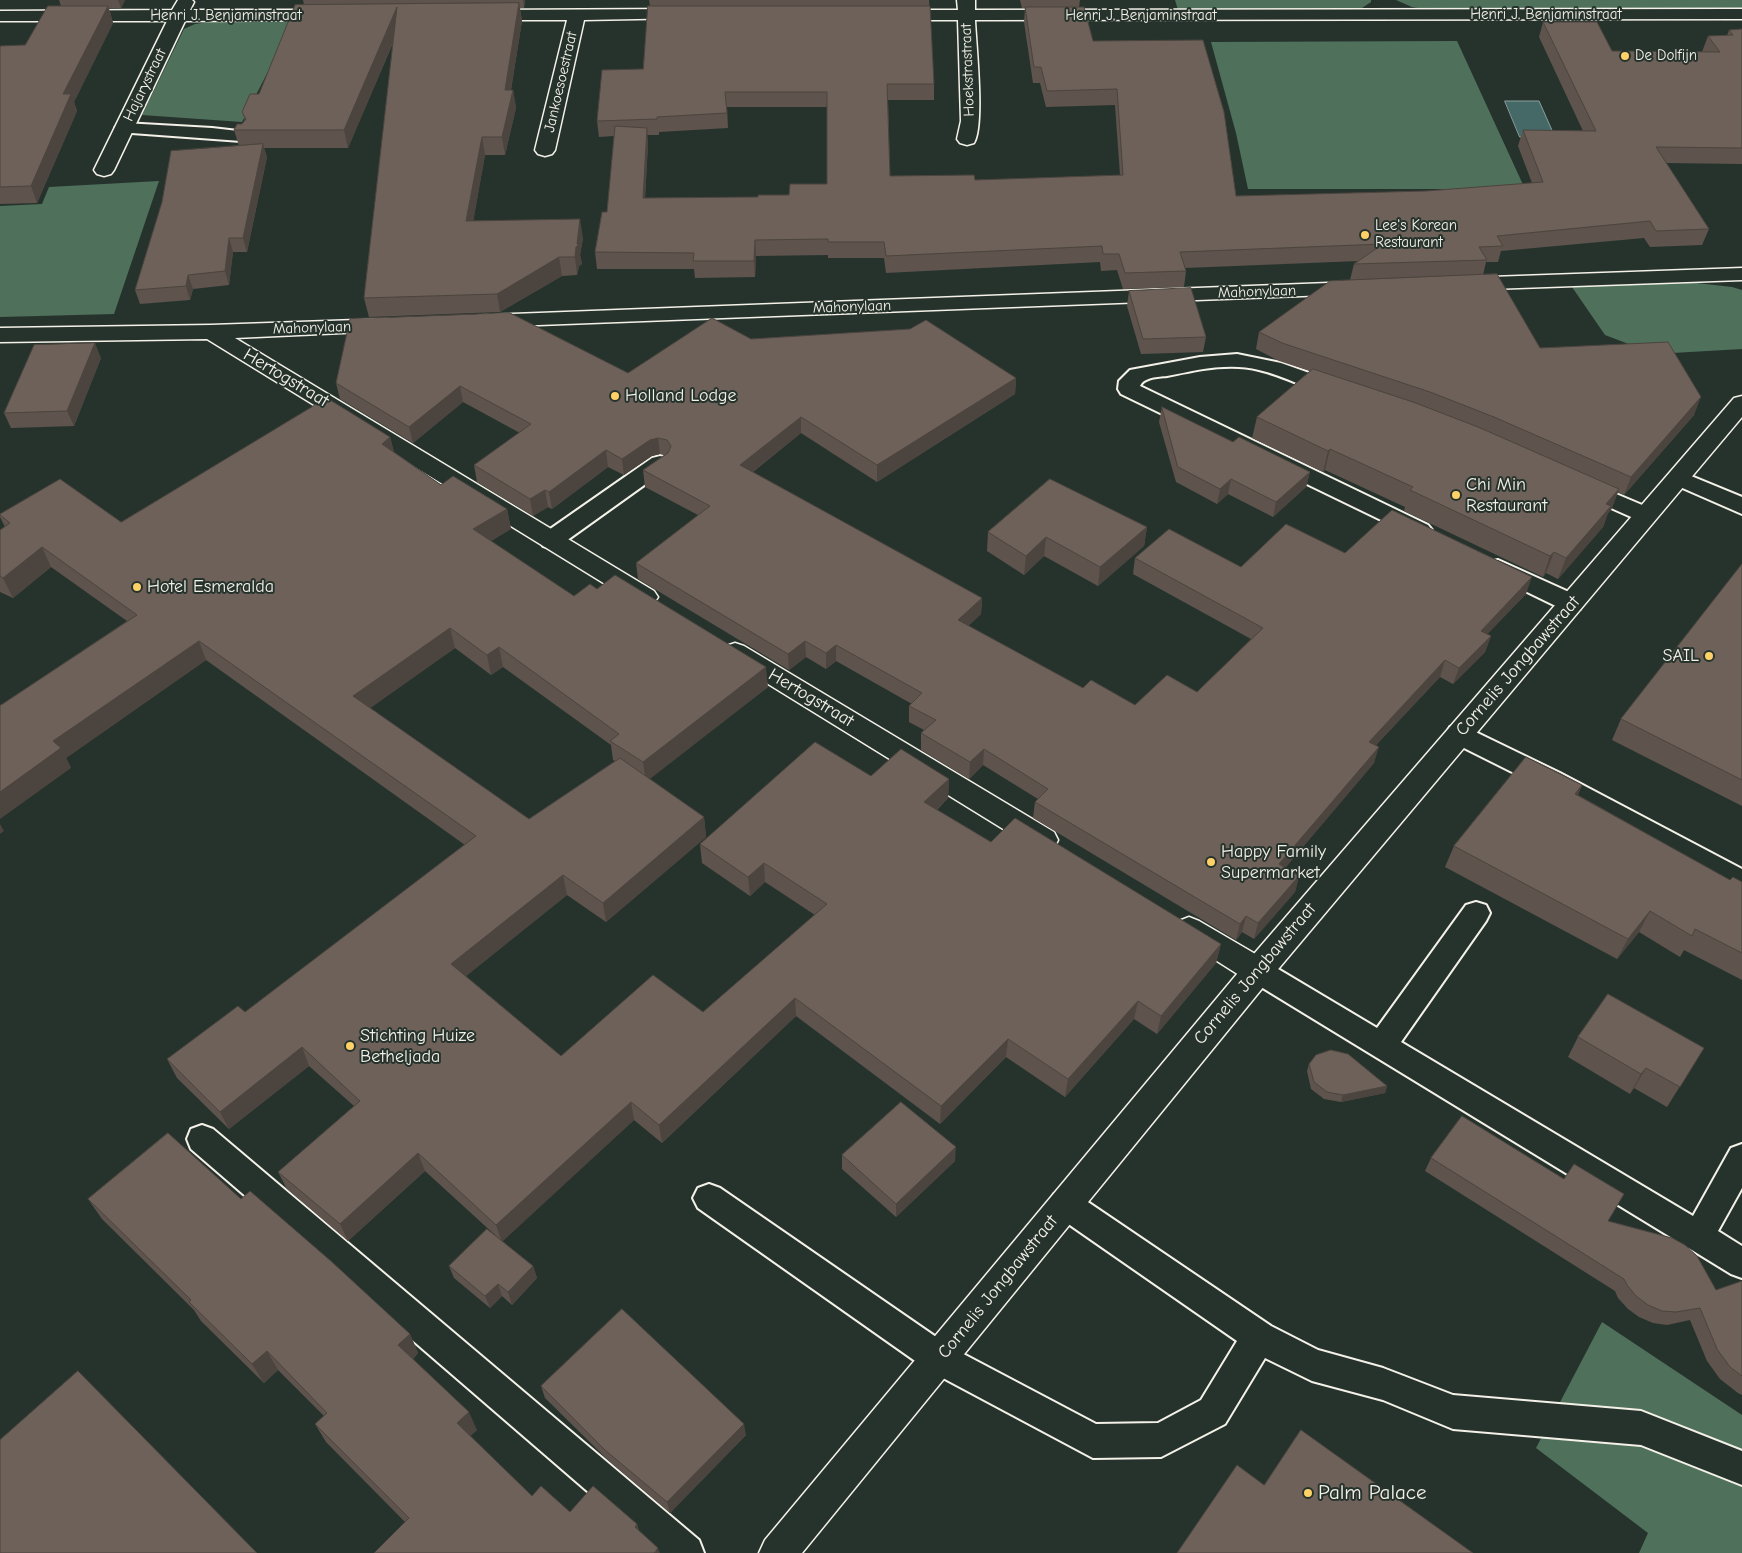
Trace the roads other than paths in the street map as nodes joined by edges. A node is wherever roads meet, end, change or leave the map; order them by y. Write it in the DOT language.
graph roads {
  1 [pos="966,7"];
  2 [pos="182,8"];
  3 [pos="1385,8"];
  4 [pos="578,14"];
  5 [pos="696,14"];
  6 [pos="874,14"];
  7 [pos="1742,14"];
  8 [pos="348,15"];
  9 [pos="468,15"];
  10 [pos="0,16"];
  11 [pos="124,128"];
  12 [pos="242,136"];
  13 [pos="967,139"];
  14 [pos="545,150"];
  15 [pos="104,170"];
  16 [pos="1742,274"];
  17 [pos="1704,275"];
  18 [pos="1742,284"];
  19 [pos="1445,285"];
  20 [pos="1376,287"];
  21 [pos="470,322"];
  22 [pos="410,324"];
  23 [pos="211,332"];
  24 [pos="1,338"];
  25 [pos="1357,398"];
  26 [pos="1742,403"];
  27 [pos="660,463"];
  28 [pos="1679,478"];
  29 [pos="1568,480"];
  30 [pos="1742,506"];
  31 [pos="1646,515"];
  32 [pos="1437,538"];
  33 [pos="551,540"];
  34 [pos="1482,560"];
  35 [pos="1572,603"];
  36 [pos="662,607"];
  37 [pos="713,638"];
  38 [pos="1459,734"];
  39 [pos="1062,851"];
  40 [pos="1742,882"];
  41 [pos="1476,913"];
  42 [pos="1172,919"];
  43 [pos="1258,971"];
  44 [pos="1382,1045"];
  45 [pos="202,1139"];
  46 [pos="1742,1158"];
  47 [pos="709,1198"];
  48 [pos="1065,1204"];
  49 [pos="1698,1236"];
  50 [pos="1742,1263"];
  51 [pos="1260,1337"];
  52 [pos="940,1359"];
  53 [pos="1742,1468"];
  54 [pos="686,1553"];
  55 [pos="778,1553"];
  1 -- 3 [label="street, Henri J. Benjaminstraat"];
  1 -- 6 [label="street, Henri J. Benjaminstraat"];
  1 -- 13 [label="street, Hoekstrastraat"];
  2 -- 8 [label="street, Henri J. Benjaminstraat"];
  2 -- 10 [label="street, Henri J. Benjaminstraat"];
  2 -- 11 [label="street, Hajarystraat"];
  3 -- 7 [label="street, Henri J. Benjaminstraat"];
  4 -- 5 [label="street"];
  4 -- 9 [label="street"];
  4 -- 14 [label="street, Jankoesoestraat"];
  11 -- 12 [label="lane"];
  11 -- 15 [label="street, Hajarystraat"];
  16 -- 17 [label="street"];
  17 -- 18 [label="street"];
  17 -- 19 [label="street"];
  20 -- 21 [label="street, Mahonylaan"];
  22 -- 23 [label="street, Mahonylaan"];
  23 -- 24 [label="street, Mahonylaan"];
  23 -- 33 [label="street, Hertogstraat"];
  25 -- 32 [label="lane"];
  26 -- 28 [label="street, Cornelis Jongbawstraat"];
  27 -- 33 [label="lane"];
  28 -- 30 [label="lane"];
  28 -- 31 [label="street, Cornelis Jongbawstraat"];
  29 -- 31 [label="lane"];
  31 -- 35 [label="street, Cornelis Jongbawstraat"];
  33 -- 36 [label="street, Hertogstraat"];
  34 -- 35 [label="lane"];
  35 -- 38 [label="street, Cornelis Jongbawstraat"];
  37 -- 39 [label="street, Hertogstraat"];
  38 -- 40 [label="lane"];
  38 -- 43 [label="street, Cornelis Jongbawstraat"];
  41 -- 44 [label="lane"];
  42 -- 43 [label="street"];
  43 -- 44 [label="lane"];
  43 -- 48 [label="street, Cornelis Jongbawstraat"];
  44 -- 49 [label="lane"];
  45 -- 54 [label="lane"];
  46 -- 49 [label="lane"];
  47 -- 52 [label="lane"];
  48 -- 51 [label="lane"];
  48 -- 52 [label="street, Cornelis Jongbawstraat"];
  49 -- 50 [label="lane"];
  51 -- 52 [label="lane"];
  51 -- 53 [label="lane"];
  52 -- 55 [label="street, Cornelis Jongbawstraat"];
}
